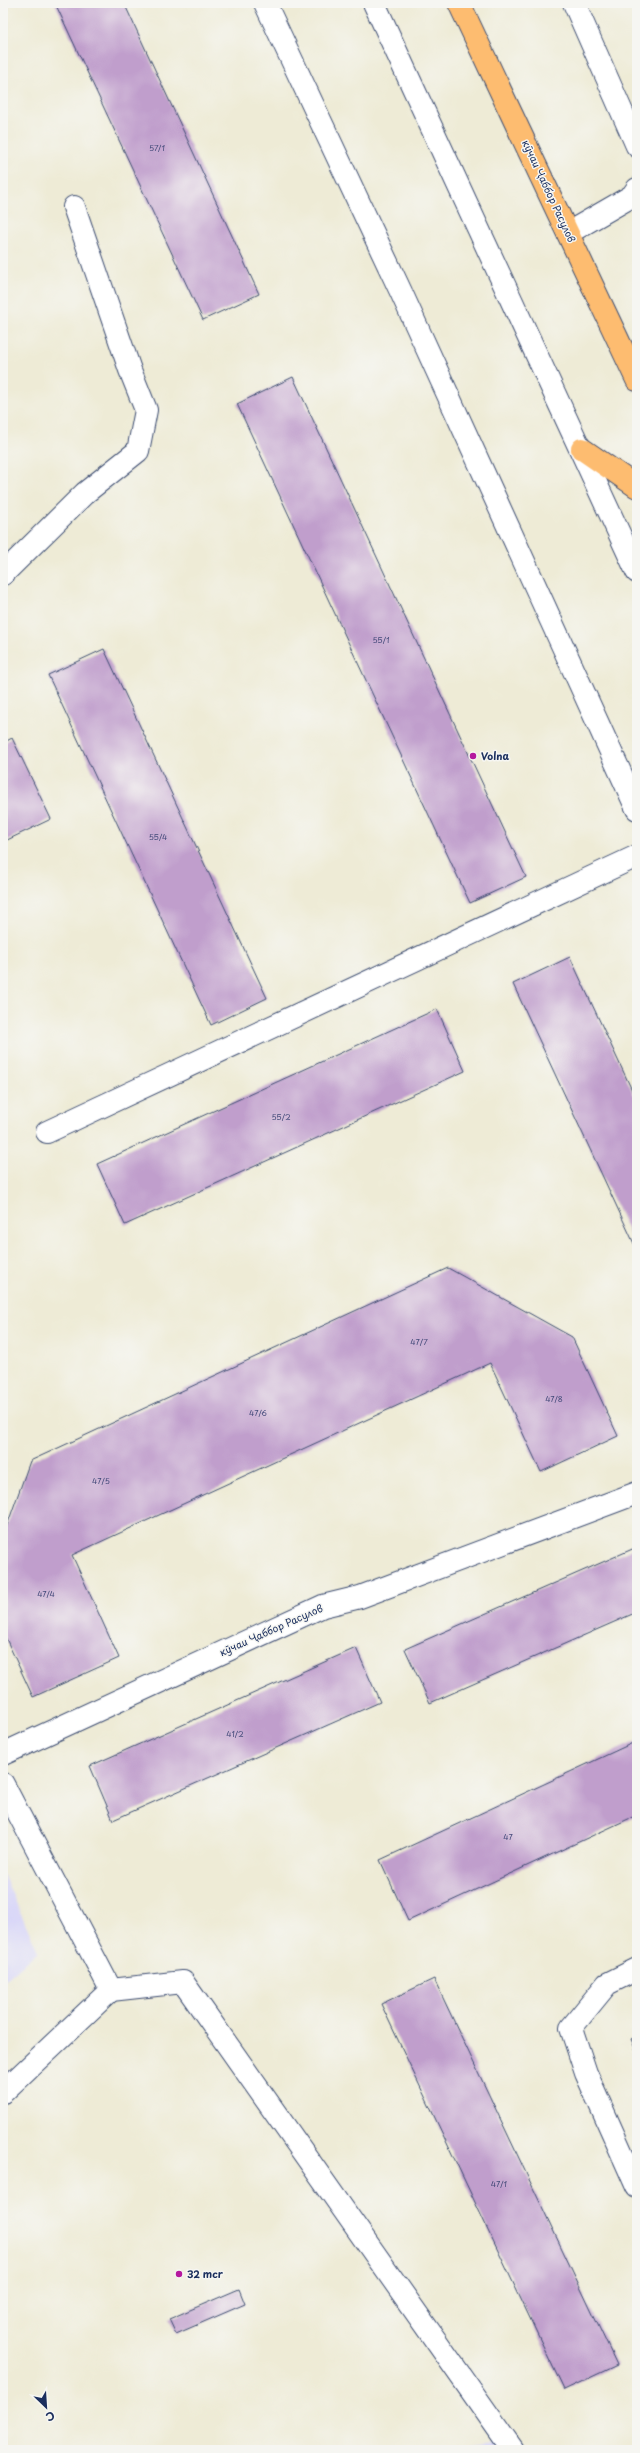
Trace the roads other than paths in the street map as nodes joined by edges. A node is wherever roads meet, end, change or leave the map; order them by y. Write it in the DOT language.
graph roads {
  1 [pos="264,3"];
  2 [pos="374,3"];
  3 [pos="459,3"];
  4 [pos="574,3"];
  5 [pos="637,146"];
  6 [pos="637,189"];
  7 [pos="74,207"];
  8 [pos="568,232"];
  9 [pos="637,380"];
  10 [pos="582,449"];
  11 [pos="637,487"];
  12 [pos="637,572"];
  13 [pos="3,574"];
  14 [pos="637,809"];
  15 [pos="637,856"];
  16 [pos="47,1132"];
  17 [pos="637,1493"];
  18 [pos="3,1754"];
  19 [pos="3,1784"];
  20 [pos="637,1969"];
  21 [pos="111,1990"];
  22 [pos="3,2092"];
  23 [pos="636,2181"];
  24 [pos="513,2450"];
  1 -- 14 [label="street"];
  2 -- 10 [label="street"];
  3 -- 8 [label="main road, кӯчаи Ҷаббор Расулов"];
  4 -- 5 [label="street"];
  6 -- 8 [label="street"];
  7 -- 13 [label="street"];
  8 -- 9 [label="main road, кӯчаи Ҷаббор Расулов"];
  10 -- 11 [label="main road"];
  10 -- 12 [label="street"];
  15 -- 16 [label="street"];
  17 -- 18 [label="street, кӯчаи Ҷаббор Расулов"];
  19 -- 21 [label="street"];
  20 -- 23 [label="street"];
  21 -- 22 [label="street"];
  21 -- 24 [label="street"];
}
